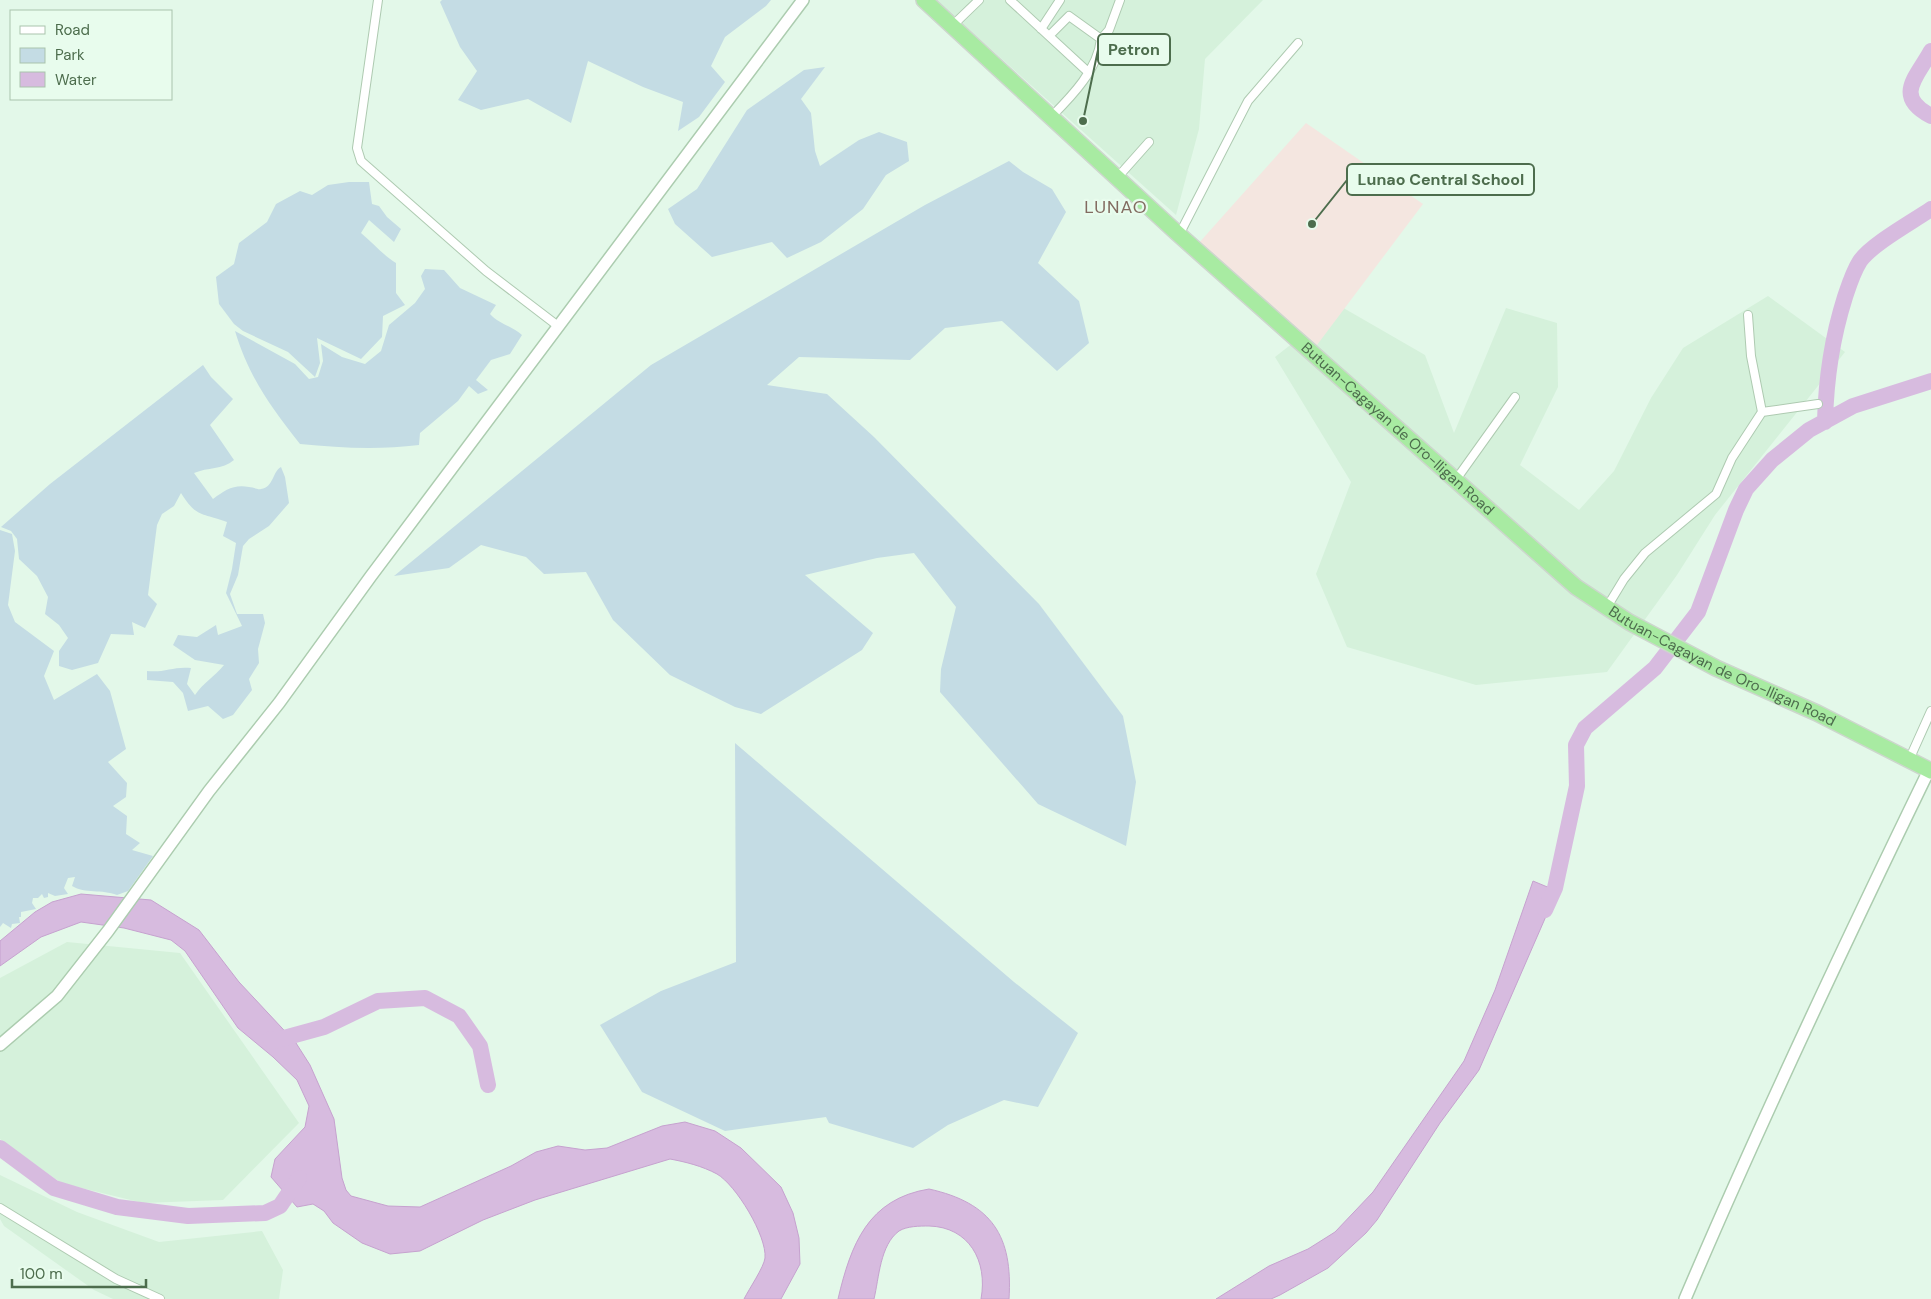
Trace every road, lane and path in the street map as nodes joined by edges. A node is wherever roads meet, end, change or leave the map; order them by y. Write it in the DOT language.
graph roads {
  1 [pos="378,0"];
  2 [pos="803,0"];
  3 [pos="924,0"];
  4 [pos="979,0"];
  5 [pos="1010,0"];
  6 [pos="1060,0"];
  7 [pos="1120,0"];
  8 [pos="952,26"];
  9 [pos="1041,29"];
  10 [pos="1049,36"];
  11 [pos="1101,39"];
  12 [pos="1298,43"];
  13 [pos="1088,72"];
  14 [pos="1052,116"];
  15 [pos="1149,142"];
  16 [pos="1117,178"];
  17 [pos="1179,235"];
  18 [pos="1748,314"];
  19 [pos="558,326"];
  20 [pos="1515,397"];
  21 [pos="1818,404"];
  22 [pos="1762,412"];
  23 [pos="1455,481"];
  24 [pos="1607,607"];
  25 [pos="1931,711"];
  26 [pos="1909,760"];
  27 [pos="1930,770"];
  28 [pos="0,1045"];
  29 [pos="0,1208"];
  30 [pos="160,1299"];
  31 [pos="1685,1299"];
  1 -- 19 [label="street"];
  2 -- 19 [label="street"];
  3 -- 8 [label="highway, Butuan-Cagayan de Oro-Iligan Road"];
  4 -- 8 [label="street"];
  5 -- 9 [label="street"];
  6 -- 9 [label="street"];
  7 -- 11 [label="street"];
  8 -- 14 [label="highway, Butuan-Cagayan de Oro-Iligan Road"];
  9 -- 10 [label="street"];
  10 -- 11 [label="street"];
  10 -- 13 [label="street"];
  11 -- 13 [label="street"];
  12 -- 17 [label="street"];
  13 -- 14 [label="street"];
  14 -- 16 [label="highway, Butuan-Cagayan de Oro-Iligan Road"];
  15 -- 16 [label="street"];
  16 -- 17 [label="highway, Butuan-Cagayan de Oro-Iligan Road"];
  17 -- 23 [label="highway, Butuan-Cagayan de Oro-Iligan Road"];
  18 -- 22 [label="street"];
  19 -- 28 [label="street"];
  20 -- 23 [label="street"];
  21 -- 22 [label="street"];
  22 -- 24 [label="street"];
  23 -- 24 [label="highway, Butuan-Cagayan de Oro-Iligan Road"];
  24 -- 26 [label="highway, Butuan-Cagayan de Oro-Iligan Road"];
  25 -- 26 [label="street"];
  26 -- 27 [label="highway, Butuan-Cagayan de Oro-Iligan Road"];
  27 -- 31 [label="street"];
  29 -- 30 [label="street"];
}
